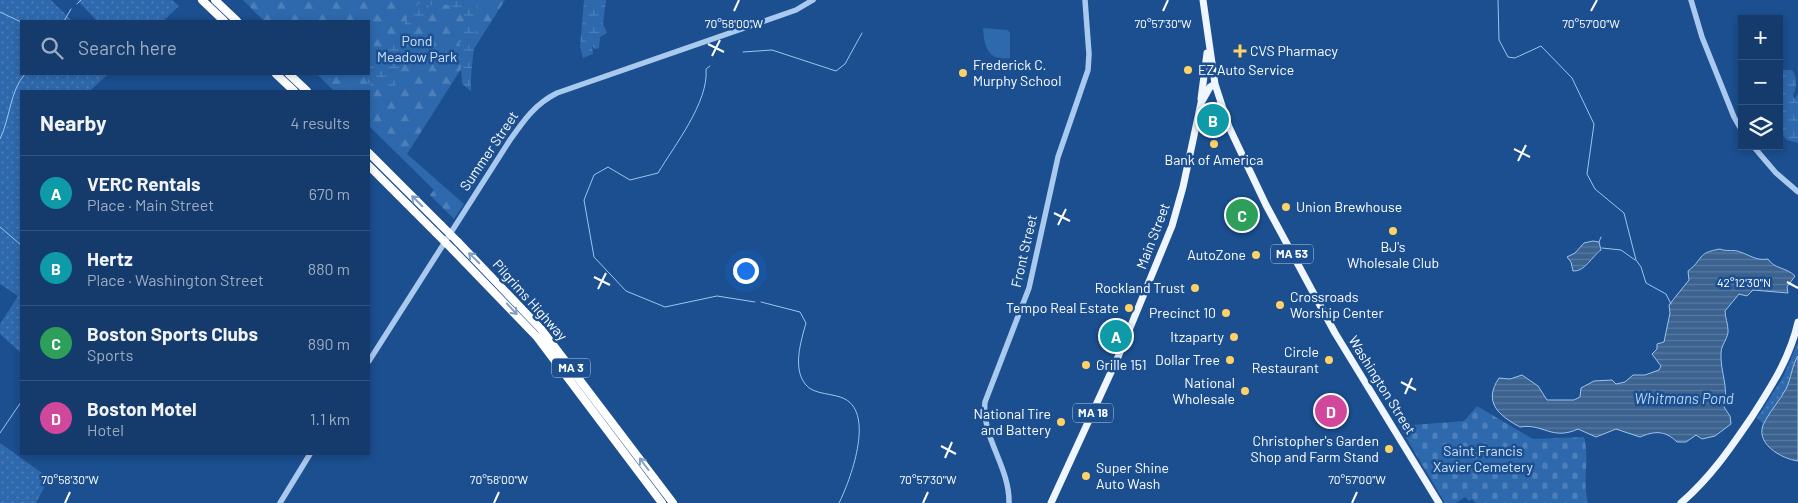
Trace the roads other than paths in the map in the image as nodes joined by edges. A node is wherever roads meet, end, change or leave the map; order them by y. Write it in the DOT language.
graph roads {
  1 [pos="202,0"];
  2 [pos="215,0"];
  3 [pos="813,0"];
  4 [pos="1085,0"];
  5 [pos="1203,0"];
  6 [pos="1691,0"];
  7 [pos="223,20"];
  8 [pos="236,20"];
  9 [pos="1208,40"];
  10 [pos="277,75"];
  11 [pos="290,75"];
  12 [pos="1215,82"];
  13 [pos="293,90"];
  14 [pos="306,90"];
  15 [pos="1202,90"];
  16 [pos="1201,103"];
  17 [pos="1738,124"];
  18 [pos="1756,150"];
  19 [pos="370,154"];
  20 [pos="370,167"];
  21 [pos="1798,192"];
  22 [pos="1798,322"];
  23 [pos="370,359"];
  24 [pos="309,455"];
  25 [pos="280,503"];
  26 [pos="662,503"];
  27 [pos="673,503"];
  28 [pos="1010,503"];
  29 [pos="1052,503"];
  30 [pos="1439,503"];
  31 [pos="1681,503"];
  1 -- 7 [label="highway"];
  2 -- 8 [label="highway"];
  3 -- 23 [label="street, Summer Street"];
  4 -- 28 [label="street, Front Street"];
  5 -- 9 [label="main road, Washington Street / MA 53"];
  6 -- 17 [label="street"];
  9 -- 12 [label="main road, Washington Street / MA 53"];
  9 -- 15 [label="main road"];
  10 -- 13 [label="highway"];
  11 -- 14 [label="highway"];
  12 -- 15 [label="main road"];
  12 -- 16 [label="main road, Main Street / MA 18"];
  12 -- 30 [label="main road, Washington Street / MA 53"];
  15 -- 16 [label="main road, MA 18"];
  16 -- 29 [label="main road, Main Street / MA 18"];
  18 -- 21 [label="street"];
  27 -- 19 [label="highway, Pilgrims Highway / MA 3, one-way, bridge"];
  20 -- 26 [label="highway, Pilgrims Highway / MA 3, one-way, bridge"];
  22 -- 31 [label="main road"];
  24 -- 25 [label="street"];
}
